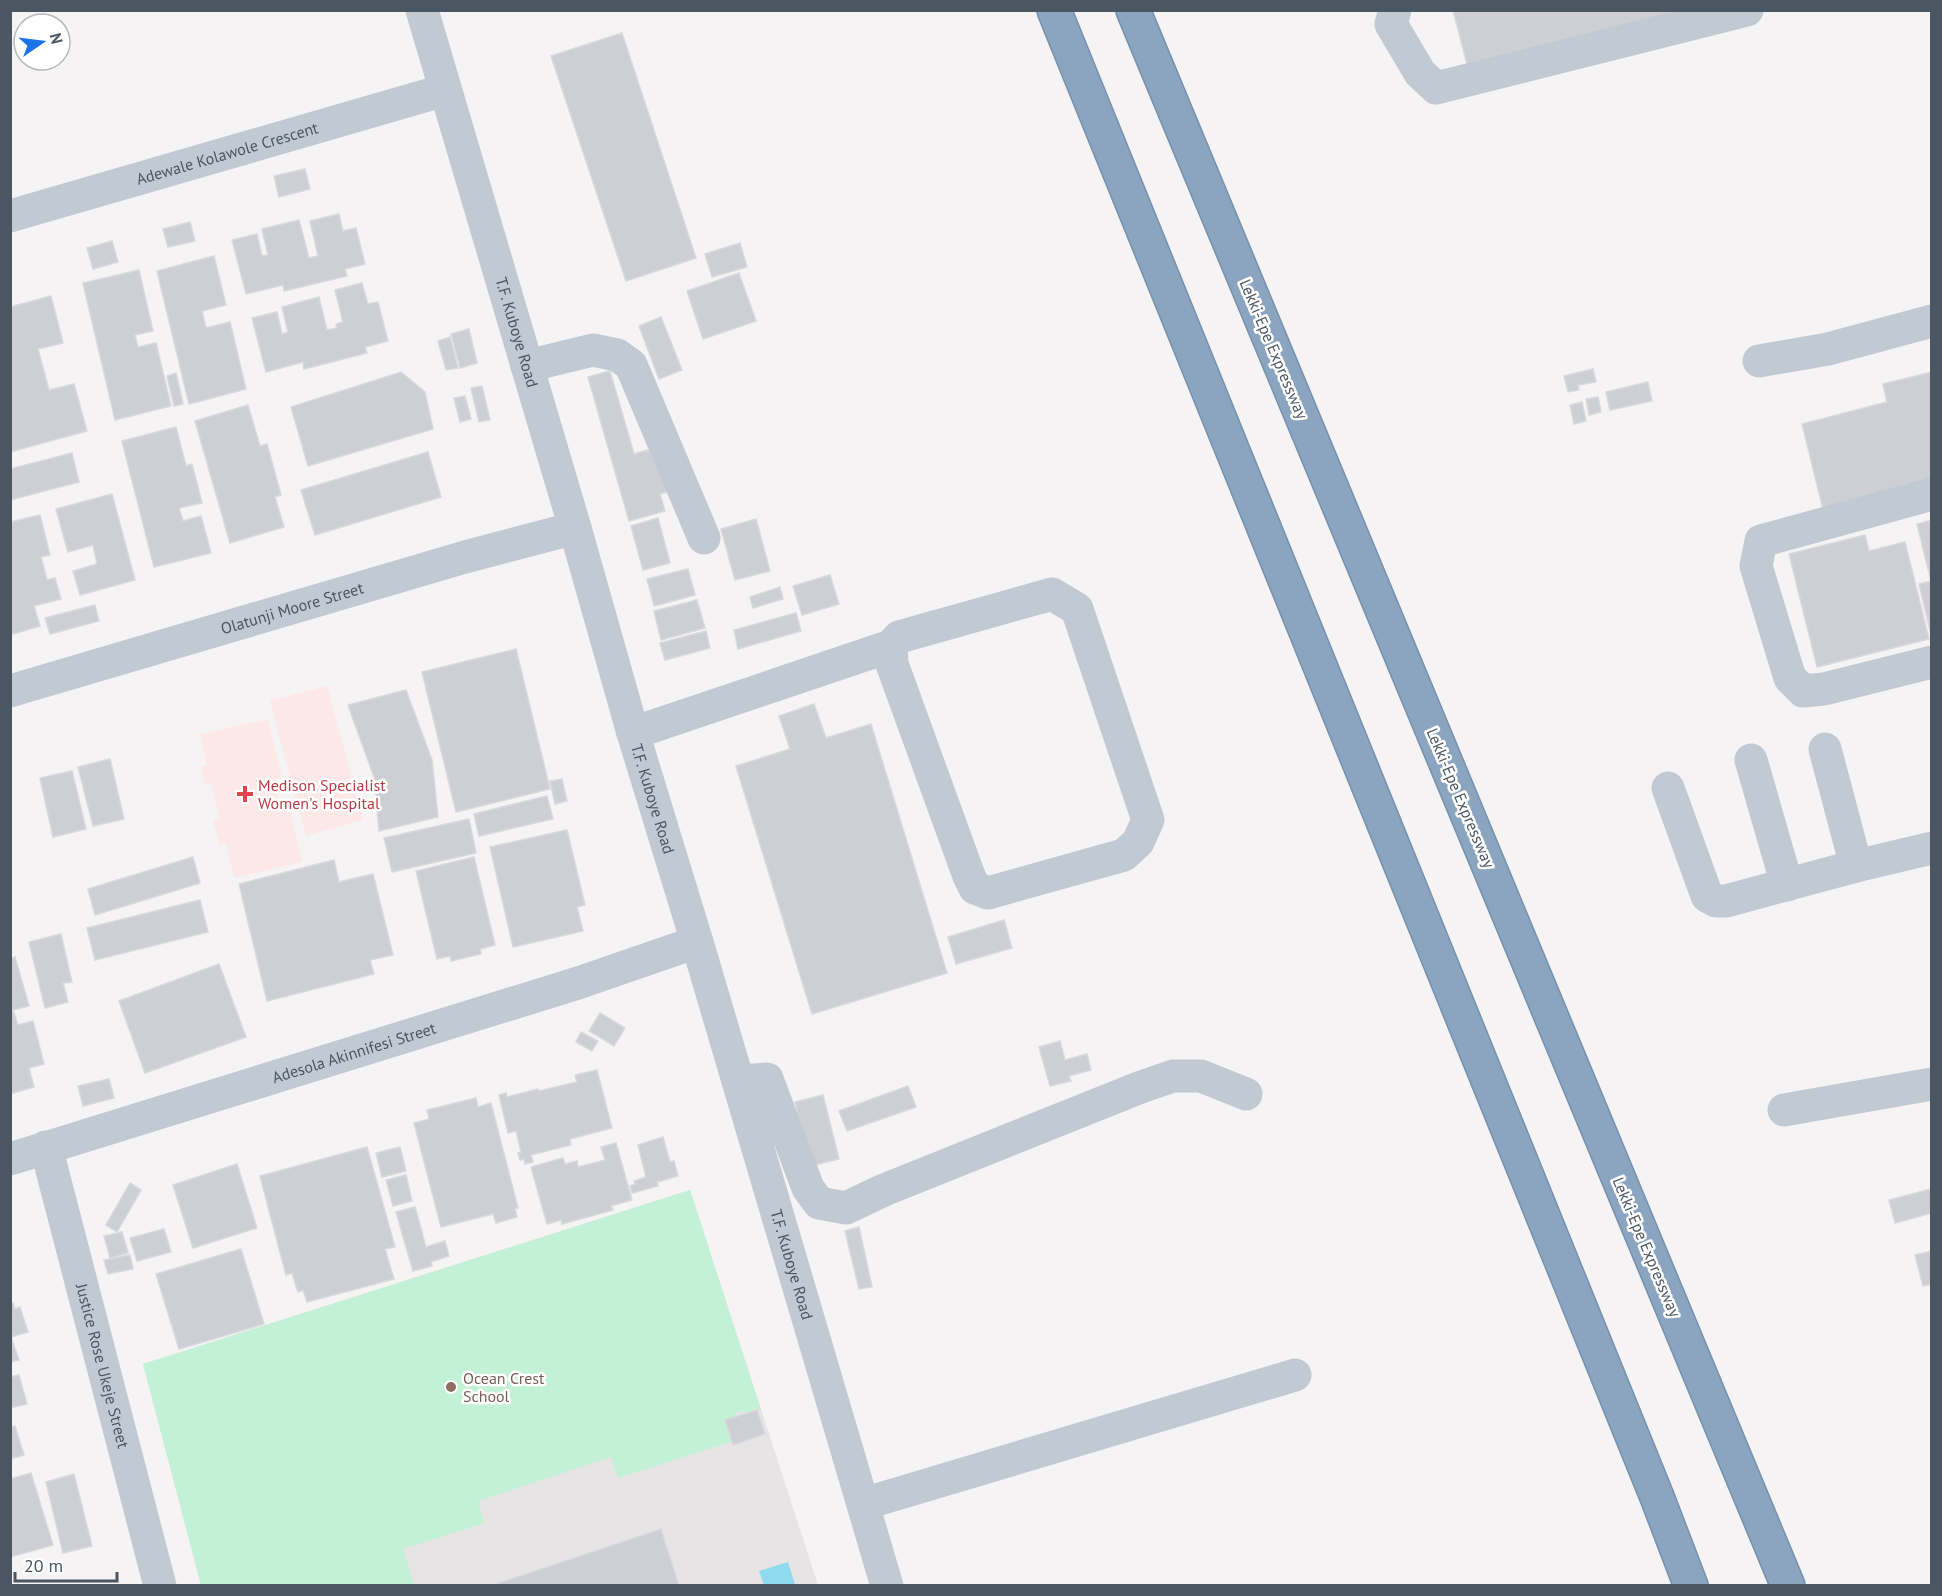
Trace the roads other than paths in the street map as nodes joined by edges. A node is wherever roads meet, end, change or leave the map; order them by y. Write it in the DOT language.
graph roads {
  1 [pos="422,10"];
  2 [pos="1054,10"];
  3 [pos="1133,10"];
  4 [pos="1395,10"];
  5 [pos="1747,10"];
  6 [pos="445,90"];
  7 [pos="10,216"];
  8 [pos="1932,321"];
  9 [pos="1759,361"];
  10 [pos="527,366"];
  11 [pos="1932,494"];
  12 [pos="575,528"];
  13 [pos="704,538"];
  14 [pos="891,646"];
  15 [pos="1932,662"];
  16 [pos="10,691"];
  17 [pos="633,733"];
  18 [pos="1825,750"];
  19 [pos="1751,760"];
  20 [pos="1668,788"];
  21 [pos="1932,848"];
  22 [pos="1856,866"];
  23 [pos="1787,885"];
  24 [pos="697,942"];
  25 [pos="738,1081"];
  26 [pos="1932,1084"];
  27 [pos="1246,1094"];
  28 [pos="1784,1110"];
  29 [pos="46,1147"];
  30 [pos="10,1159"];
  31 [pos="1295,1375"];
  32 [pos="863,1504"];
  33 [pos="160,1586"];
  34 [pos="887,1586"];
  35 [pos="1690,1586"];
  36 [pos="1788,1586"];
  1 -- 6 [label="street, T.F. Kuboye Road"];
  2 -- 35 [label="highway"];
  3 -- 36 [label="highway, Lekki-Epe Expressway"];
  4 -- 5 [label="street"];
  6 -- 7 [label="street, Adewale Kolawole Crescent"];
  6 -- 10 [label="street, T.F. Kuboye Road"];
  8 -- 9 [label="street"];
  10 -- 12 [label="street, T.F. Kuboye Road"];
  10 -- 13 [label="street"];
  11 -- 15 [label="street"];
  12 -- 16 [label="street, Olatunji Moore Street"];
  12 -- 17 [label="street, T.F. Kuboye Road"];
  14 -- 14 [label="street"];
  14 -- 17 [label="street"];
  17 -- 24 [label="street, T.F. Kuboye Road"];
  18 -- 22 [label="street"];
  19 -- 23 [label="street"];
  20 -- 23 [label="street"];
  21 -- 22 [label="street"];
  22 -- 23 [label="street"];
  24 -- 25 [label="street, T.F. Kuboye Road"];
  24 -- 29 [label="street, Adesola Akinnifesi Street"];
  25 -- 27 [label="street"];
  25 -- 32 [label="street, T.F. Kuboye Road"];
  26 -- 28 [label="street"];
  29 -- 30 [label="street, Adesola Akinnifesi Street"];
  29 -- 33 [label="street, Justice Rose Ukeje Street"];
  31 -- 32 [label="street"];
  32 -- 34 [label="street, T.F. Kuboye Road"];
}
